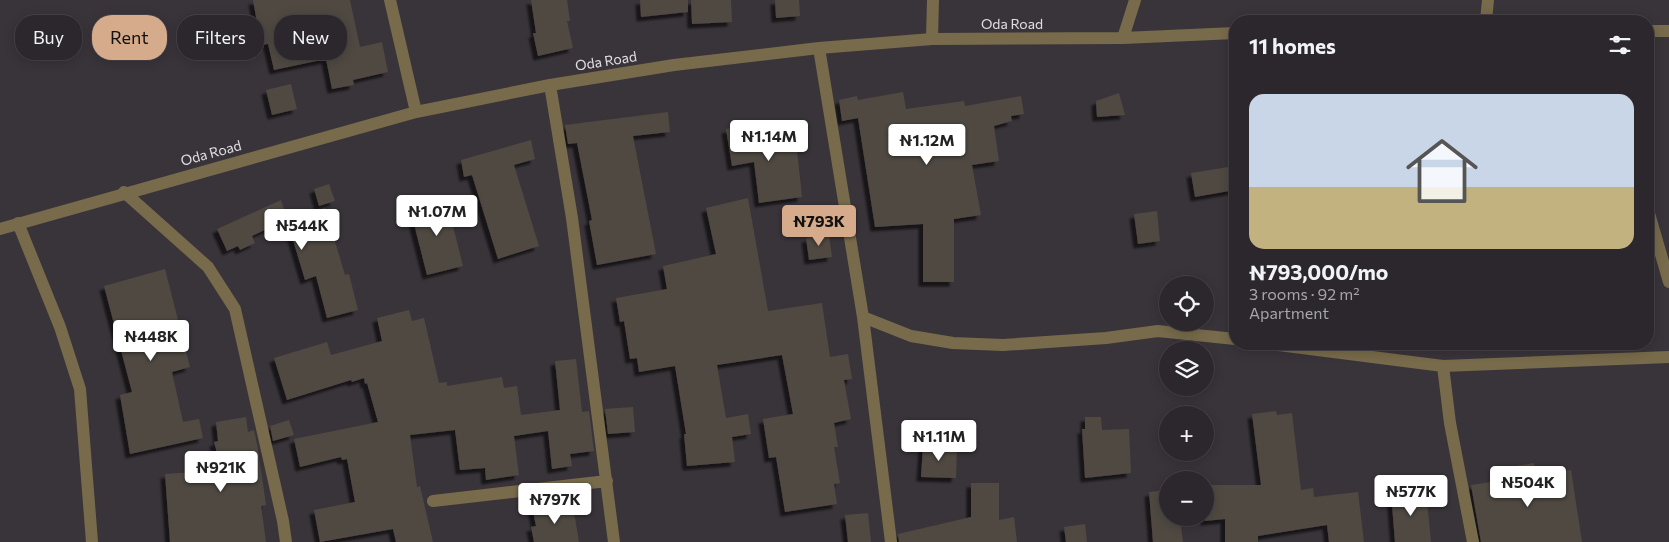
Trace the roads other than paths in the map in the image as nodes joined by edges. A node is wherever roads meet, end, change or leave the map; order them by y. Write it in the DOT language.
graph roads {
  1 [pos="390,0"];
  2 [pos="933,0"];
  3 [pos="1135,0"];
  4 [pos="1488,0"];
  5 [pos="1487,15"];
  6 [pos="1654,31"];
  7 [pos="1669,31"];
  8 [pos="1229,34"];
  9 [pos="1123,38"];
  10 [pos="932,39"];
  11 [pos="819,48"];
  12 [pos="550,85"];
  13 [pos="416,112"];
  14 [pos="124,192"];
  15 [pos="18,223"];
  16 [pos="0,229"];
  17 [pos="1654,231"];
  18 [pos="1669,282"];
  19 [pos="863,317"];
  20 [pos="1229,338"];
  21 [pos="1317,350"];
  22 [pos="1669,357"];
  23 [pos="1442,366"];
  24 [pos="607,481"];
  25 [pos="433,501"];
  26 [pos="92,542"];
  27 [pos="286,542"];
  28 [pos="614,542"];
  29 [pos="891,542"];
  30 [pos="1473,542"];
  1 -- 13 [label="street"];
  2 -- 10 [label="street"];
  3 -- 9 [label="street"];
  4 -- 5 [label="street"];
  6 -- 7 [label="street"];
  8 -- 9 [label="street, Oda Road"];
  9 -- 10 [label="street, Oda Road"];
  10 -- 11 [label="street, Oda Road"];
  11 -- 12 [label="street, Oda Road"];
  11 -- 19 [label="street"];
  12 -- 13 [label="street, Oda Road"];
  12 -- 24 [label="street"];
  13 -- 14 [label="street, Oda Road"];
  14 -- 15 [label="street, Oda Road"];
  14 -- 27 [label="street"];
  15 -- 16 [label="street, Oda Road"];
  15 -- 26 [label="street"];
  17 -- 18 [label="street"];
  19 -- 20 [label="street"];
  19 -- 29 [label="street"];
  21 -- 23 [label="street"];
  22 -- 23 [label="street"];
  23 -- 30 [label="street"];
  24 -- 25 [label="street"];
  24 -- 28 [label="street"];
}
